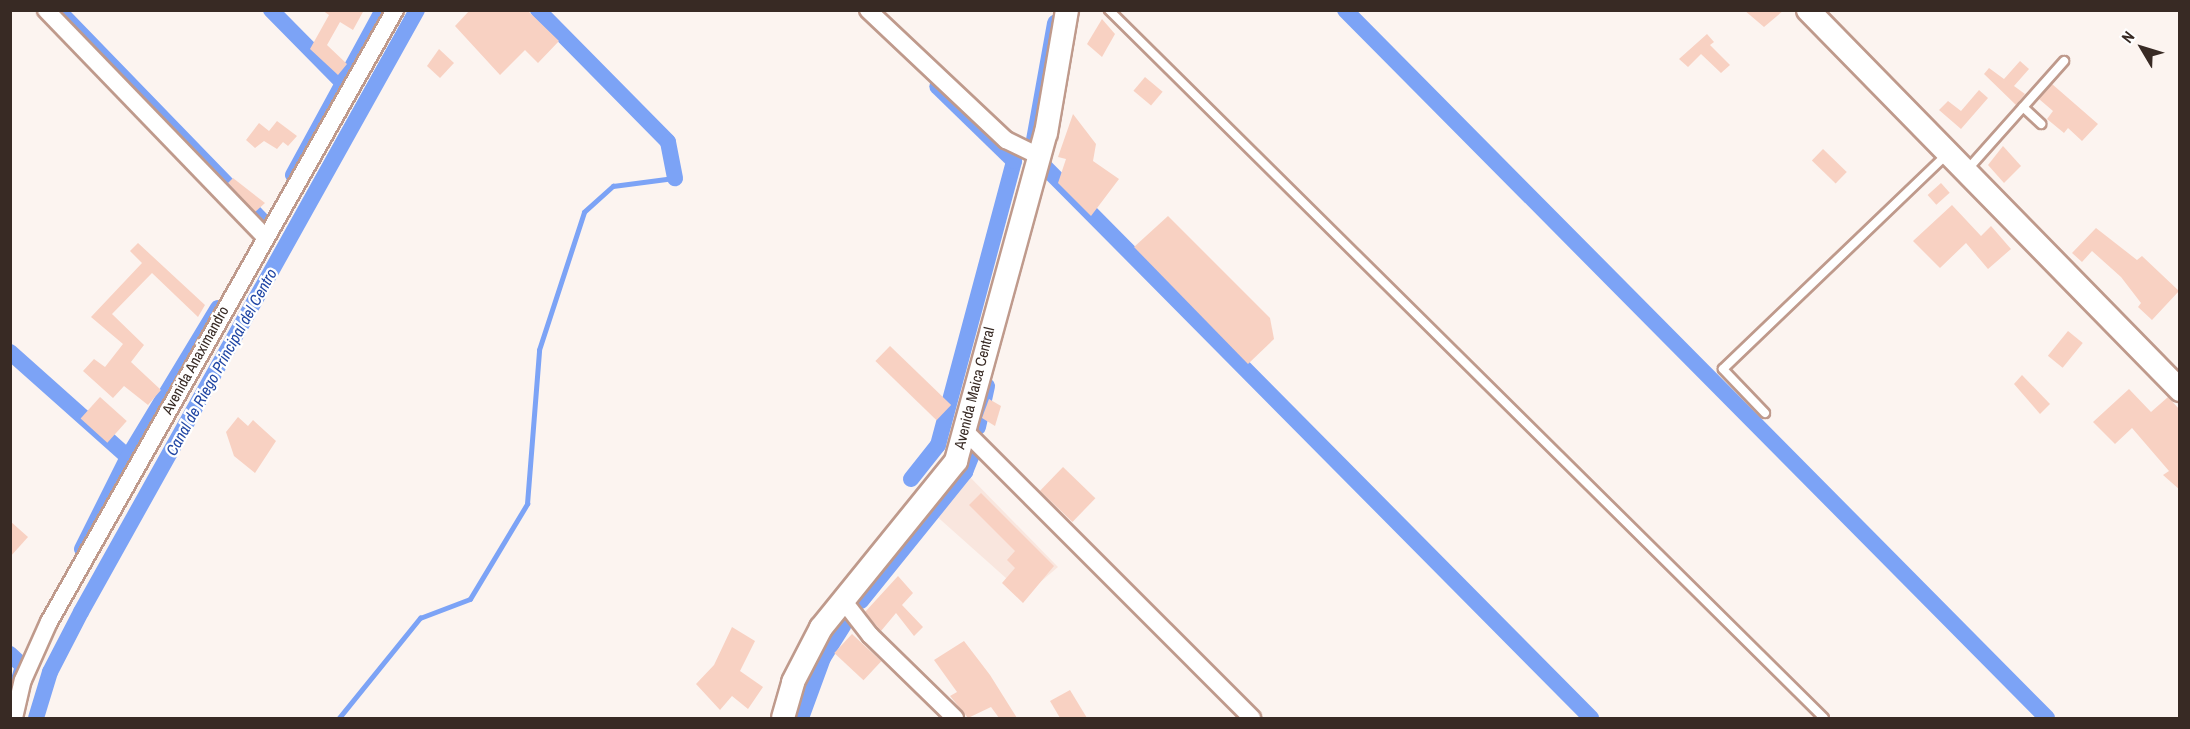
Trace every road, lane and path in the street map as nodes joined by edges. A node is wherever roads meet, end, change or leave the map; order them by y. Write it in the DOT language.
graph roads {
  1 [pos="46,10"];
  2 [pos="395,10"];
  3 [pos="868,10"];
  4 [pos="1067,10"];
  5 [pos="1109,10"];
  6 [pos="1808,10"];
  7 [pos="2064,61"];
  8 [pos="2023,107"];
  9 [pos="2041,124"];
  10 [pos="1949,153"];
  11 [pos="1036,155"];
  12 [pos="1966,170"];
  13 [pos="264,236"];
  14 [pos="2180,390"];
  15 [pos="1765,413"];
  16 [pos="965,431"];
  17 [pos="842,599"];
  18 [pos="14,718"];
  19 [pos="783,718"];
  20 [pos="956,718"];
  21 [pos="1252,718"];
  22 [pos="1824,718"];
  1 -- 13 [label="street"];
  2 -- 13 [label="street, Avenida Anaximandro"];
  3 -- 11 [label="street"];
  4 -- 11 [label="street, Avenida Maica Central"];
  5 -- 22 [label="lane"];
  6 -- 10 [label="street"];
  7 -- 8 [label="lane"];
  8 -- 9 [label="lane"];
  8 -- 12 [label="lane"];
  10 -- 12 [label="street"];
  10 -- 15 [label="lane"];
  11 -- 16 [label="street, Avenida Maica Central"];
  12 -- 14 [label="street"];
  13 -- 18 [label="street, Avenida Anaximandro"];
  16 -- 17 [label="street, Avenida Maica Central"];
  16 -- 21 [label="street"];
  17 -- 19 [label="street, Avenida Maica Central"];
  17 -- 20 [label="street"];
}
